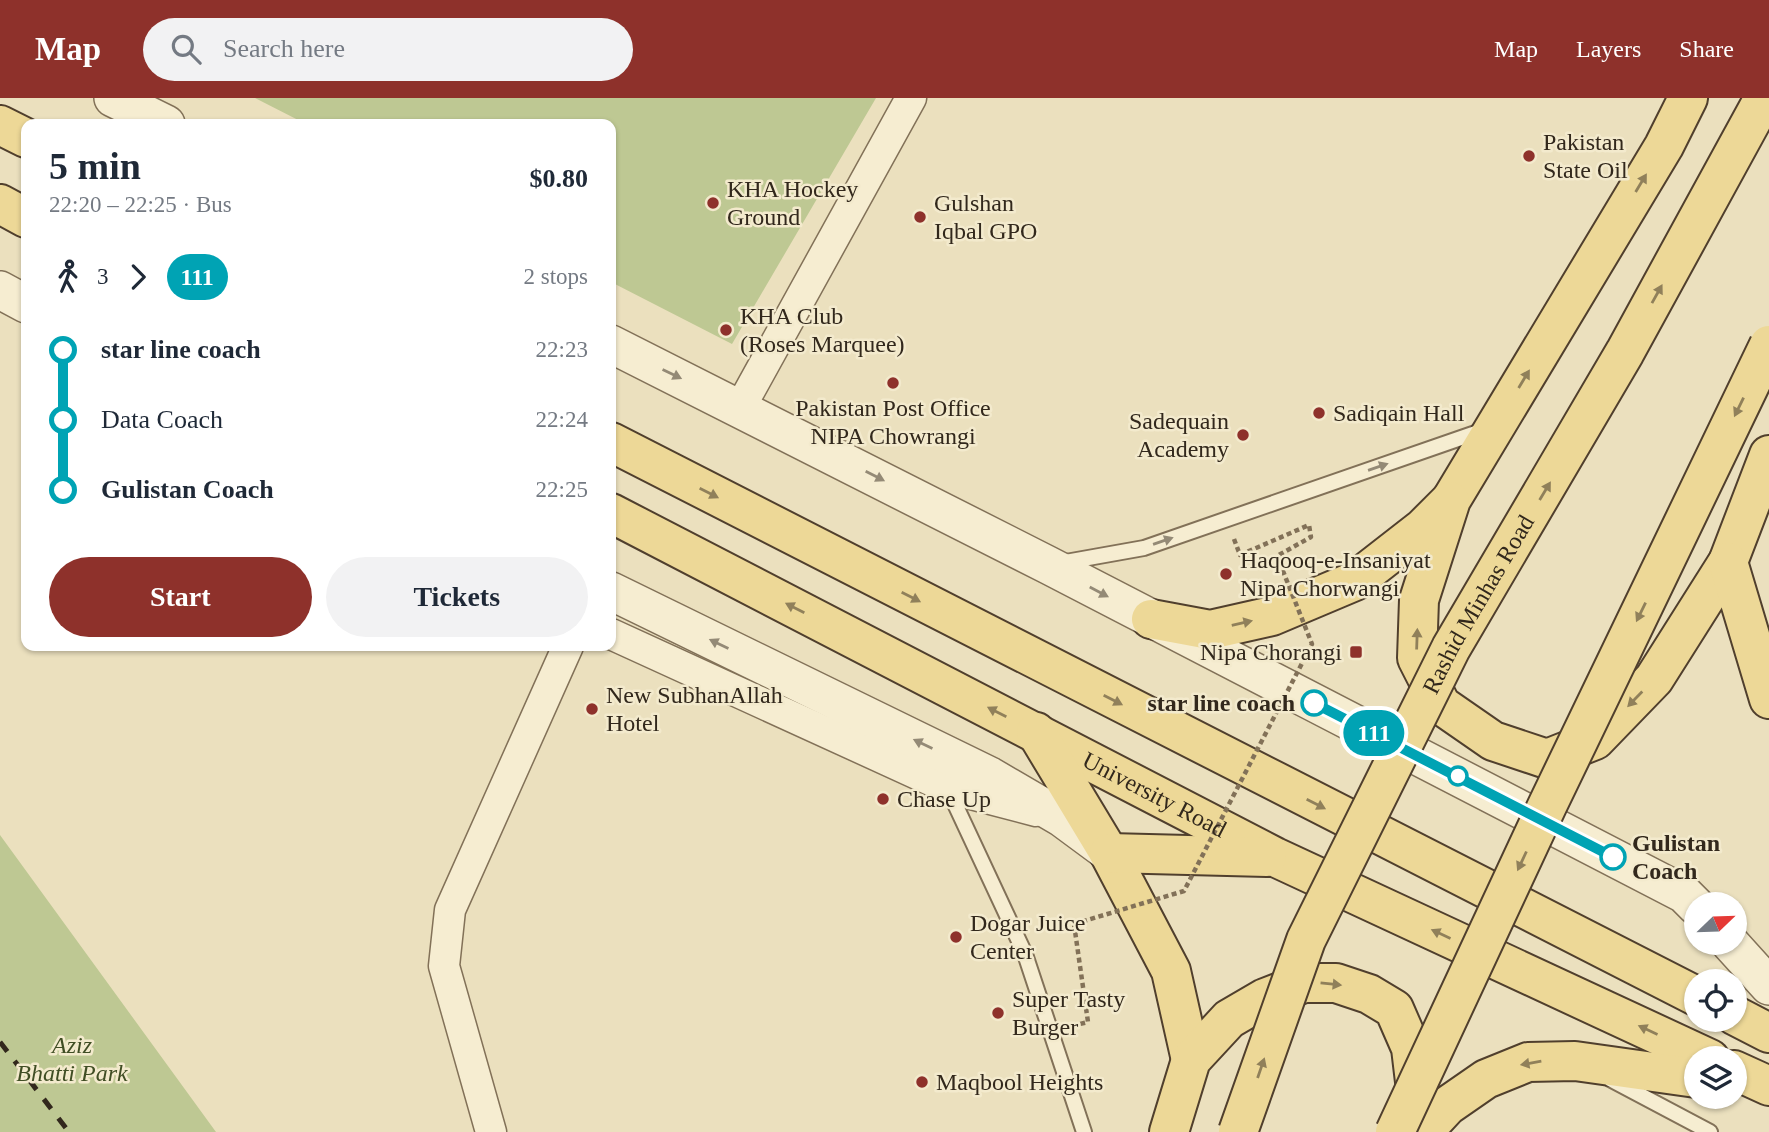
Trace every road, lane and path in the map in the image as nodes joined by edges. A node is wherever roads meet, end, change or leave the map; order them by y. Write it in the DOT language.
graph roads {
  1 [pos="113,98"];
  2 [pos="911,98"];
  3 [pos="1688,98"];
  4 [pos="1764,98"];
  5 [pos="156,119"];
  6 [pos="0,125"];
  7 [pos="21,136"];
  8 [pos="0,204"];
  9 [pos="21,215"];
  10 [pos="0,290"];
  11 [pos="21,301"];
  12 [pos="1769,345"];
  13 [pos="616,346"];
  14 [pos="740,408"];
  15 [pos="1496,426"];
  16 [pos="616,445"];
  17 [pos="1769,455"];
  18 [pos="1451,500"];
  19 [pos="616,516"];
  20 [pos="1263,545"];
  21 [pos="1728,562"];
  22 [pos="1048,565"];
  23 [pos="616,593"];
  24 [pos="1151,619"];
  25 [pos="616,636"];
  26 [pos="566,651"];
  27 [pos="1769,699"];
  28 [pos="1036,732"];
  29 [pos="948,788"];
  30 [pos="1062,818"];
  31 [pos="1109,853"];
  32 [pos="1275,857"];
  33 [pos="1684,894"];
  34 [pos="1742,956"];
  35 [pos="1769,986"];
  36 [pos="1684,990"];
  37 [pos="1747,1022"];
  38 [pos="1052,1032"];
  39 [pos="1769,1033"];
  40 [pos="1684,1047"];
  41 [pos="1191,1059"];
  42 [pos="1575,1061"];
  43 [pos="1684,1075"];
  44 [pos="1747,1076"];
  45 [pos="1747,1084"];
  46 [pos="1769,1087"];
  47 [pos="491,1132"];
  48 [pos="1084,1132"];
  49 [pos="1169,1132"];
  50 [pos="1238,1132"];
  51 [pos="1395,1132"];
  52 [pos="1422,1132"];
  53 [pos="1710,1132"];
  1 -- 5 [label="street"];
  2 -- 14 [label="street"];
  15 -- 3 [label="main road, one-way"];
  50 -- 4 [label="main road, Rashid Minhas Road, one-way, bridge"];
  6 -- 7 [label="main road"];
  8 -- 9 [label="main road"];
  10 -- 11 [label="street"];
  12 -- 51 [label="main road, one-way, bridge"];
  13 -- 14 [label="street, one-way"];
  14 -- 22 [label="street, one-way"];
  15 -- 18 [label="main road"];
  22 -- 15 [label="lane, one-way"];
  16 -- 36 [label="main road, one-way"];
  17 -- 21 [label="main road"];
  21 -- 18 [label="main road, one-way"];
  24 -- 18 [label="main road, one-way"];
  28 -- 19 [label="main road, University Road, one-way"];
  20 -- 38 [label="path, bridge"];
  21 -- 27 [label="main road"];
  22 -- 24 [label="street, one-way"];
  30 -- 23 [label="street, one-way"];
  24 -- 33 [label="street"];
  25 -- 29 [label="street"];
  26 -- 47 [label="street"];
  28 -- 31 [label="main road"];
  28 -- 32 [label="main road, University Road"];
  29 -- 30 [label="street"];
  29 -- 38 [label="lane"];
  30 -- 31 [label="street"];
  31 -- 32 [label="main road"];
  31 -- 41 [label="main road"];
  40 -- 32 [label="main road, University Road, one-way"];
  34 -- 35 [label="street"];
  37 -- 39 [label="main road"];
  38 -- 48 [label="lane"];
  41 -- 49 [label="main road"];
  41 -- 52 [label="main road, one-way"];
  42 -- 43 [label="main road"];
  42 -- 52 [label="main road, one-way"];
  42 -- 53 [label="lane"];
  44 -- 46 [label="main road"];
  45 -- 46 [label="main road"];
}
